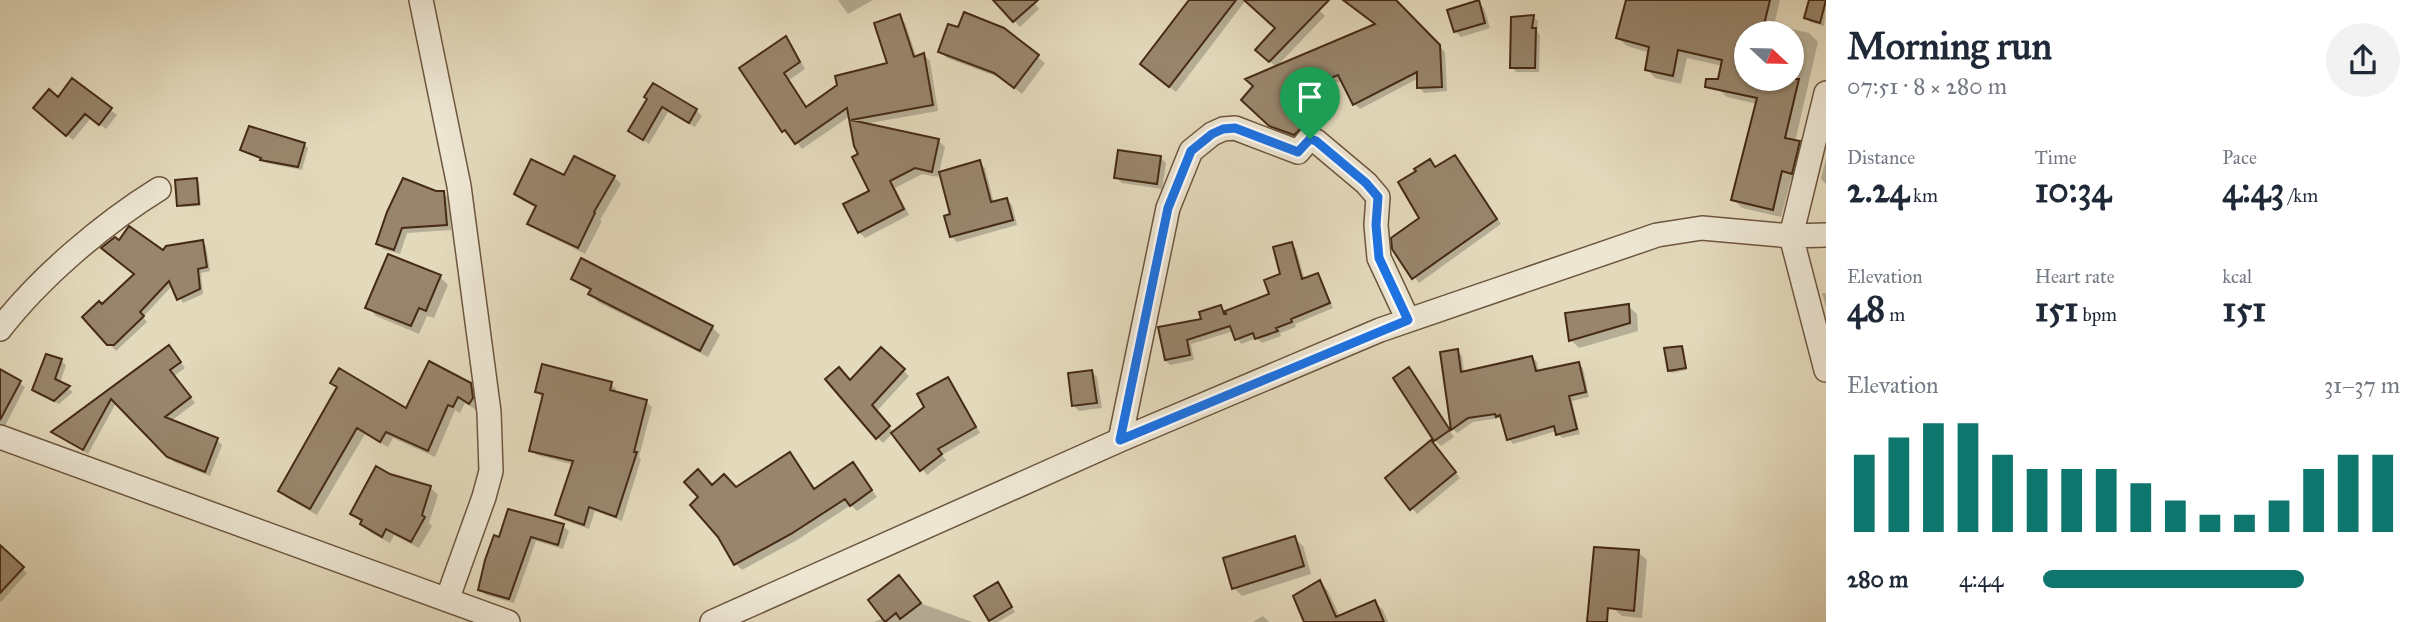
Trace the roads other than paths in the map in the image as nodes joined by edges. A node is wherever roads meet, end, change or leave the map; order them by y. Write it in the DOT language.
graph roads {
  1 [pos="421,0"];
  2 [pos="1826,93"];
  3 [pos="159,189"];
  4 [pos="1826,235"];
  5 [pos="1791,236"];
  6 [pos="1408,320"];
  7 [pos="0,329"];
  8 [pos="1826,370"];
  9 [pos="0,437"];
  10 [pos="1120,440"];
  11 [pos="447,600"];
  12 [pos="508,622"];
  13 [pos="712,622"];
  1 -- 11 [label="street"];
  2 -- 5 [label="street"];
  3 -- 7 [label="street"];
  4 -- 5 [label="street"];
  5 -- 6 [label="street"];
  5 -- 8 [label="street"];
  6 -- 10 [label="street"];
  6 -- 10 [label="street"];
  9 -- 11 [label="street"];
  10 -- 13 [label="street"];
  11 -- 12 [label="street"];
}
